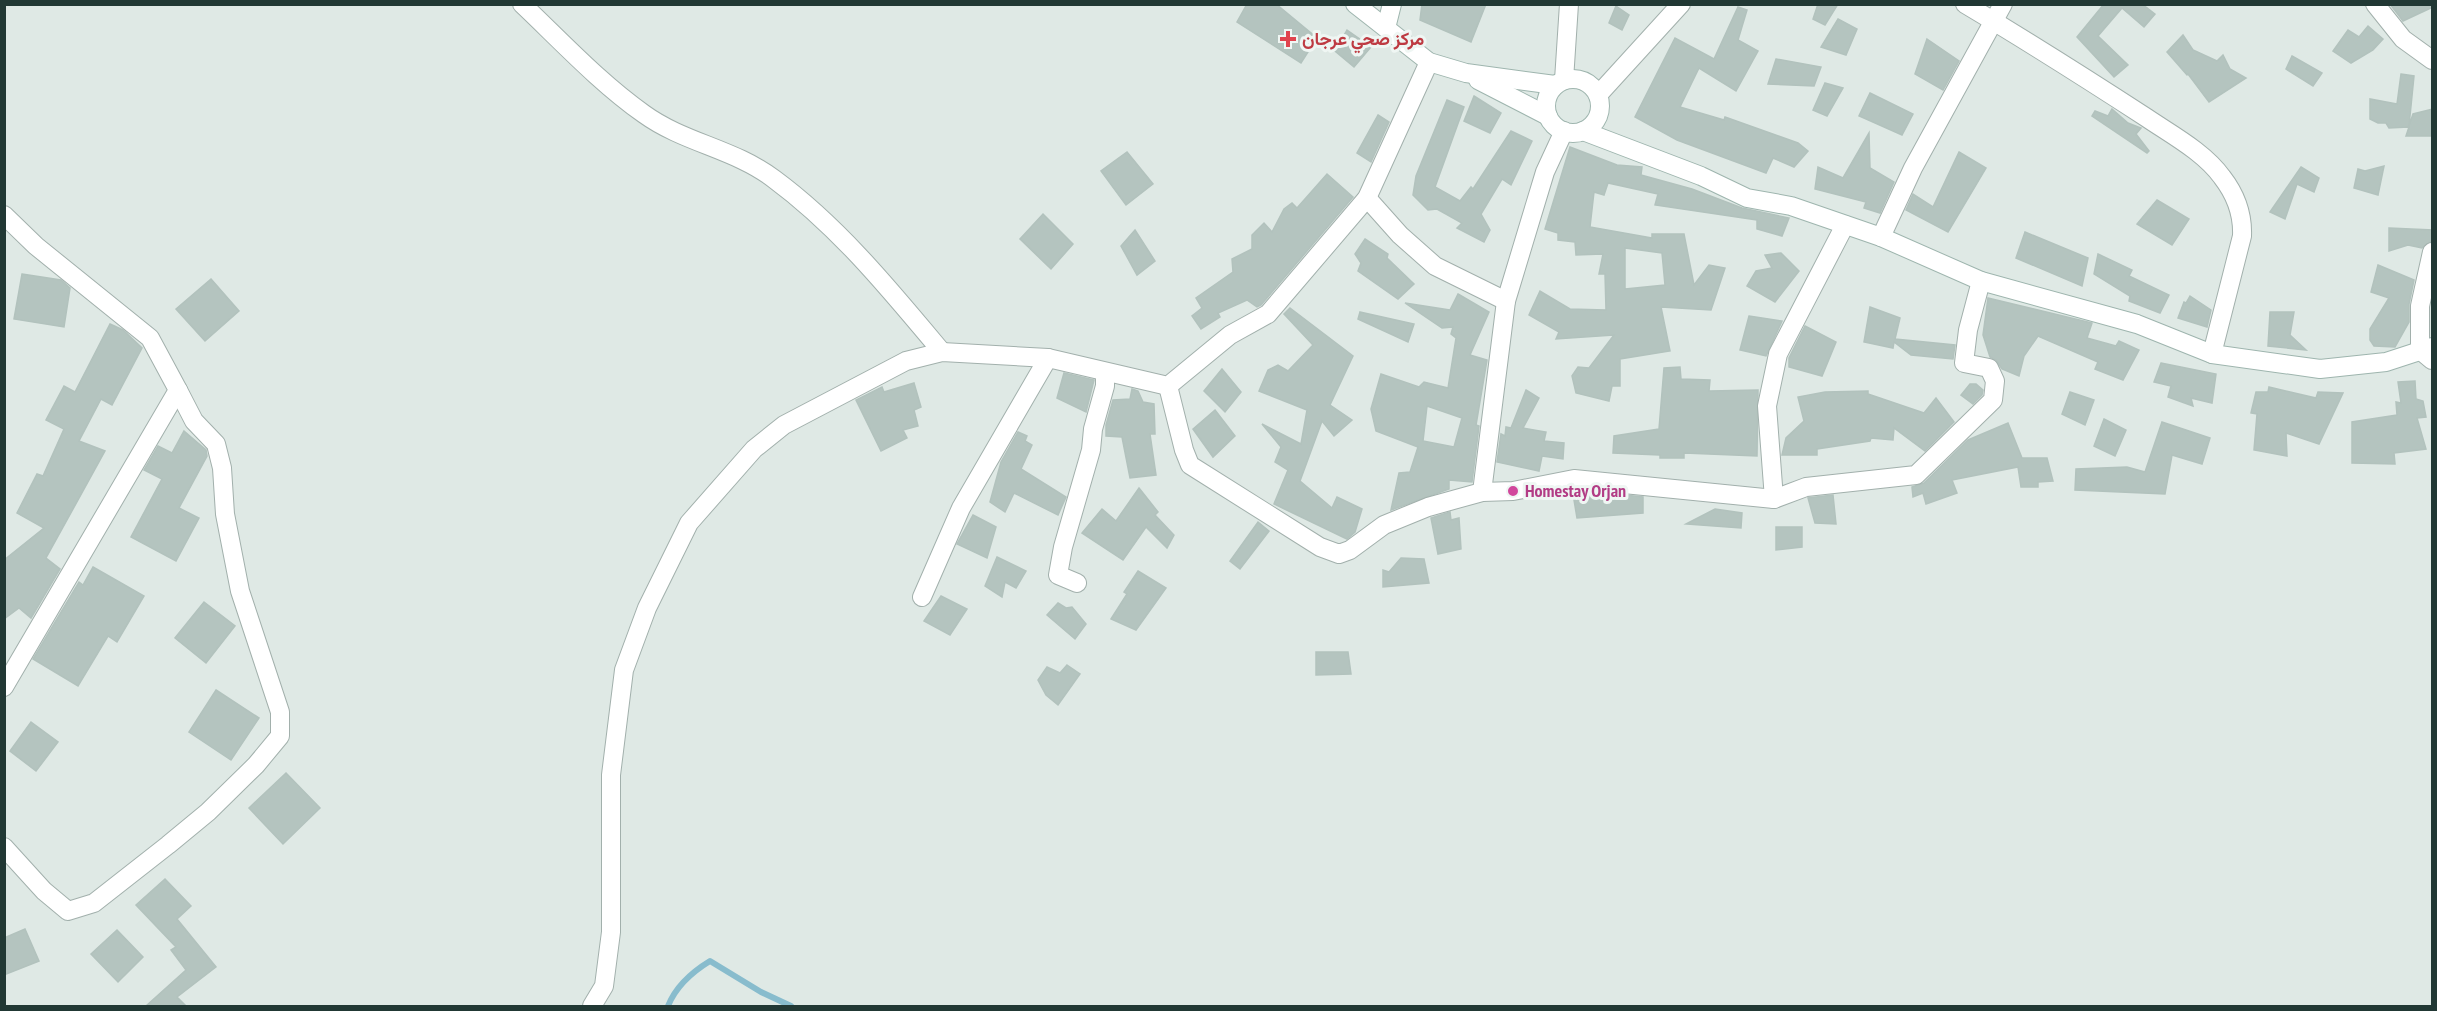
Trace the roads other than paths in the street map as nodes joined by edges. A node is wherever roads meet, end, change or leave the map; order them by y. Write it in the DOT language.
graph roads {
  1 [pos="522,4"];
  2 [pos="1355,4"];
  3 [pos="1392,4"];
  4 [pos="1569,4"];
  5 [pos="1681,4"];
  6 [pos="1965,4"];
  7 [pos="2002,4"];
  8 [pos="2375,4"];
  9 [pos="1993,21"];
  10 [pos="1386,28"];
  11 [pos="2433,60"];
  12 [pos="1429,62"];
  13 [pos="1466,73"];
  14 [pos="1559,83"];
  15 [pos="1598,95"];
  16 [pos="1548,116"];
  17 [pos="1564,131"];
  18 [pos="1583,131"];
  19 [pos="1367,198"];
  20 [pos="4,215"];
  21 [pos="1845,225"];
  22 [pos="1881,237"];
  23 [pos="2433,252"];
  24 [pos="1981,281"];
  25 [pos="1506,301"];
  26 [pos="942,352"];
  27 [pos="2428,352"];
  28 [pos="2212,354"];
  29 [pos="1048,358"];
  30 [pos="1105,372"];
  31 [pos="1168,386"];
  32 [pos="178,390"];
  33 [pos="1482,492"];
  34 [pos="1773,499"];
  35 [pos="1077,583"];
  36 [pos="922,597"];
  37 [pos="4,687"];
  38 [pos="4,847"];
  39 [pos="592,1006"];
  1 -- 26 [label="street"];
  2 -- 10 [label="street"];
  3 -- 10 [label="street"];
  4 -- 14 [label="street"];
  5 -- 15 [label="street"];
  6 -- 9 [label="street"];
  7 -- 9 [label="street"];
  8 -- 11 [label="street"];
  9 -- 22 [label="street"];
  9 -- 28 [label="street"];
  10 -- 12 [label="street"];
  12 -- 13 [label="street"];
  12 -- 19 [label="street"];
  13 -- 14 [label="street"];
  13 -- 16 [label="street"];
  14 -- 15 [label="street"];
  14 -- 16 [label="street"];
  15 -- 18 [label="street"];
  16 -- 17 [label="street"];
  17 -- 18 [label="street"];
  17 -- 25 [label="street"];
  18 -- 21 [label="street"];
  19 -- 25 [label="street"];
  19 -- 31 [label="street"];
  20 -- 32 [label="street"];
  21 -- 22 [label="street"];
  21 -- 34 [label="street"];
  22 -- 24 [label="street"];
  23 -- 27 [label="street"];
  24 -- 28 [label="street"];
  24 -- 34 [label="street"];
  25 -- 33 [label="street"];
  26 -- 29 [label="street"];
  26 -- 39 [label="street"];
  27 -- 28 [label="street"];
  29 -- 30 [label="street"];
  29 -- 36 [label="street"];
  30 -- 31 [label="street"];
  30 -- 35 [label="street"];
  31 -- 33 [label="street"];
  32 -- 37 [label="street"];
  32 -- 38 [label="street"];
  33 -- 34 [label="street"];
}
